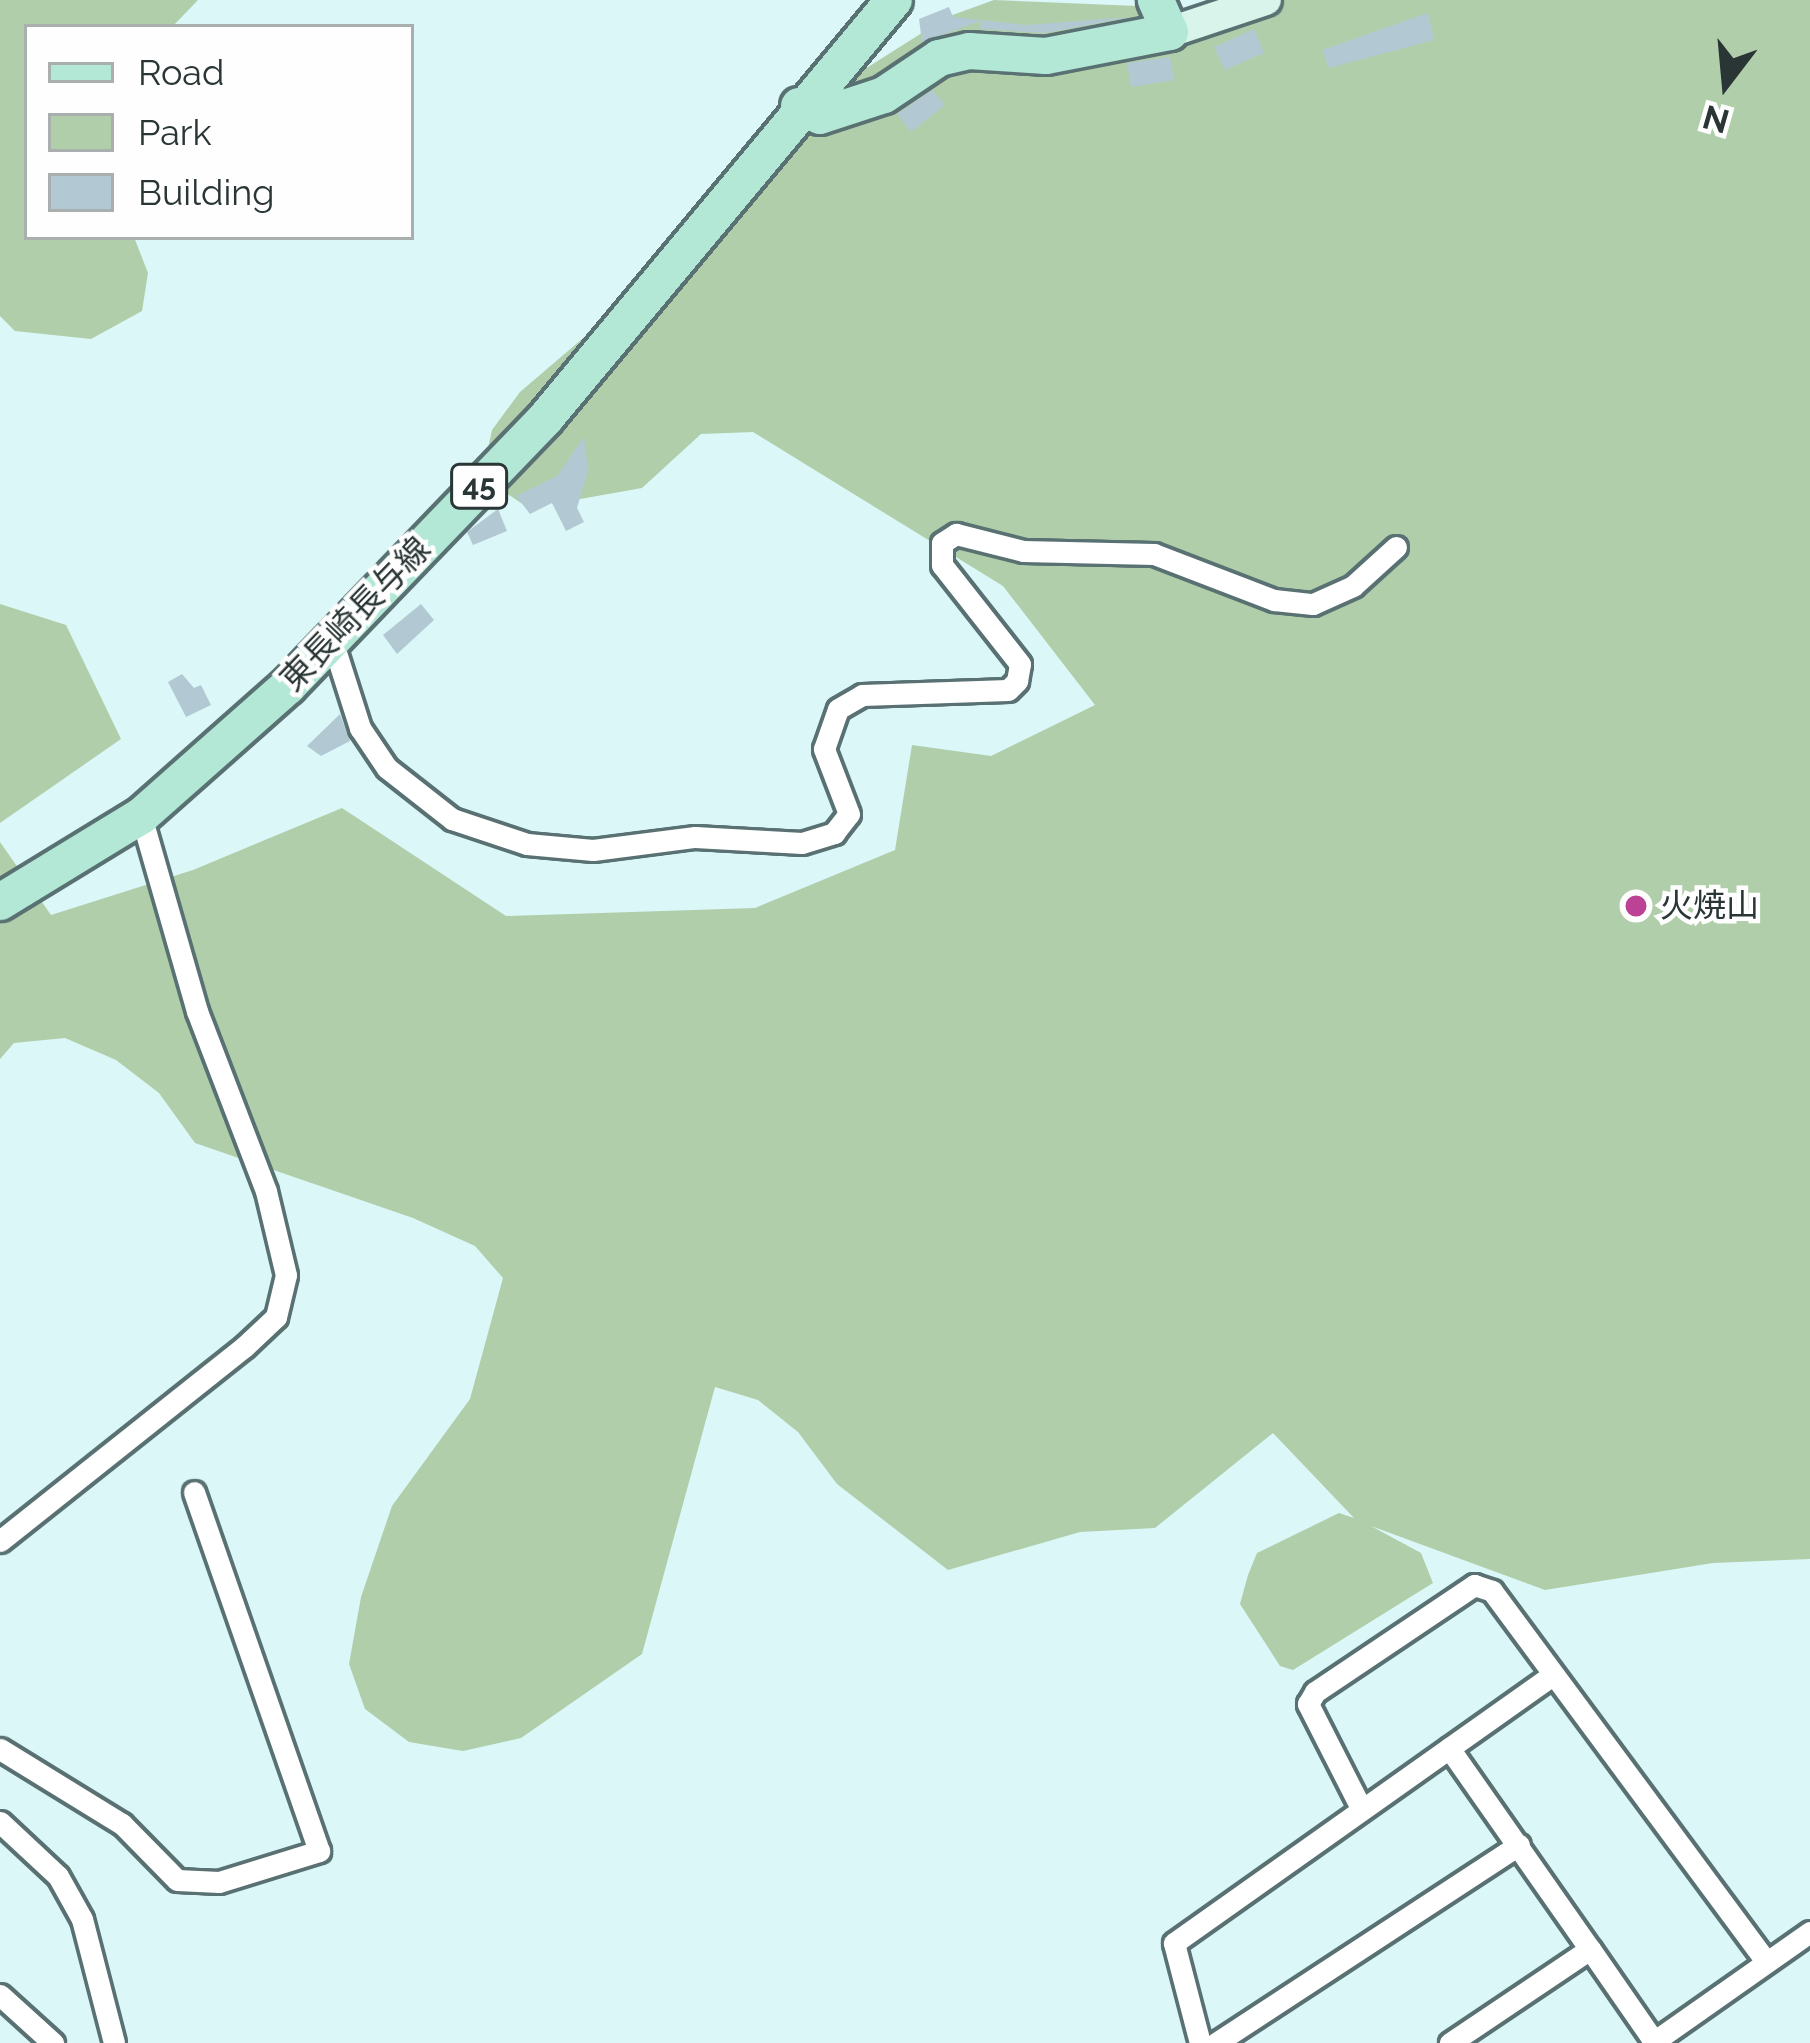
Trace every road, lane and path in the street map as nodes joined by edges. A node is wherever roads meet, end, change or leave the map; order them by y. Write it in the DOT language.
graph roads {
  1 [pos="894,0"];
  2 [pos="1266,0"];
  3 [pos="1160,11"];
  4 [pos="799,106"];
  5 [pos="1396,548"];
  6 [pos="332,638"];
  7 [pos="141,816"];
  8 [pos="0,902"];
  9 [pos="194,1492"];
  10 [pos="0,1541"];
  11 [pos="1549,1677"];
  12 [pos="1449,1748"];
  13 [pos="0,1749"];
  14 [pos="1361,1808"];
  15 [pos="0,1822"];
  16 [pos="1519,1845"];
  17 [pos="1810,1932"];
  18 [pos="1590,1949"];
  19 [pos="1766,1961"];
  20 [pos="0,1995"];
  21 [pos="1654,2042"];
  22 [pos="53,2043"];
  23 [pos="113,2043"];
  24 [pos="1200,2043"];
  25 [pos="1216,2043"];
  26 [pos="1450,2043"];
  1 -- 4 [label="main road, 東長崎長与線 / 45"];
  2 -- 3 [label="street"];
  3 -- 4 [label="main road"];
  4 -- 6 [label="main road, 東長崎長与線 / 45"];
  5 -- 6 [label="street"];
  6 -- 7 [label="main road, 東長崎長与線 / 45"];
  7 -- 8 [label="main road, 東長崎長与線 / 45"];
  7 -- 10 [label="street"];
  9 -- 13 [label="street"];
  11 -- 12 [label="street"];
  11 -- 14 [label="street"];
  11 -- 19 [label="street"];
  12 -- 14 [label="street"];
  12 -- 16 [label="street"];
  14 -- 24 [label="street"];
  15 -- 23 [label="street"];
  16 -- 18 [label="street"];
  16 -- 25 [label="street"];
  17 -- 19 [label="street"];
  18 -- 21 [label="street"];
  18 -- 26 [label="street"];
  19 -- 21 [label="street"];
  20 -- 22 [label="street"];
}
